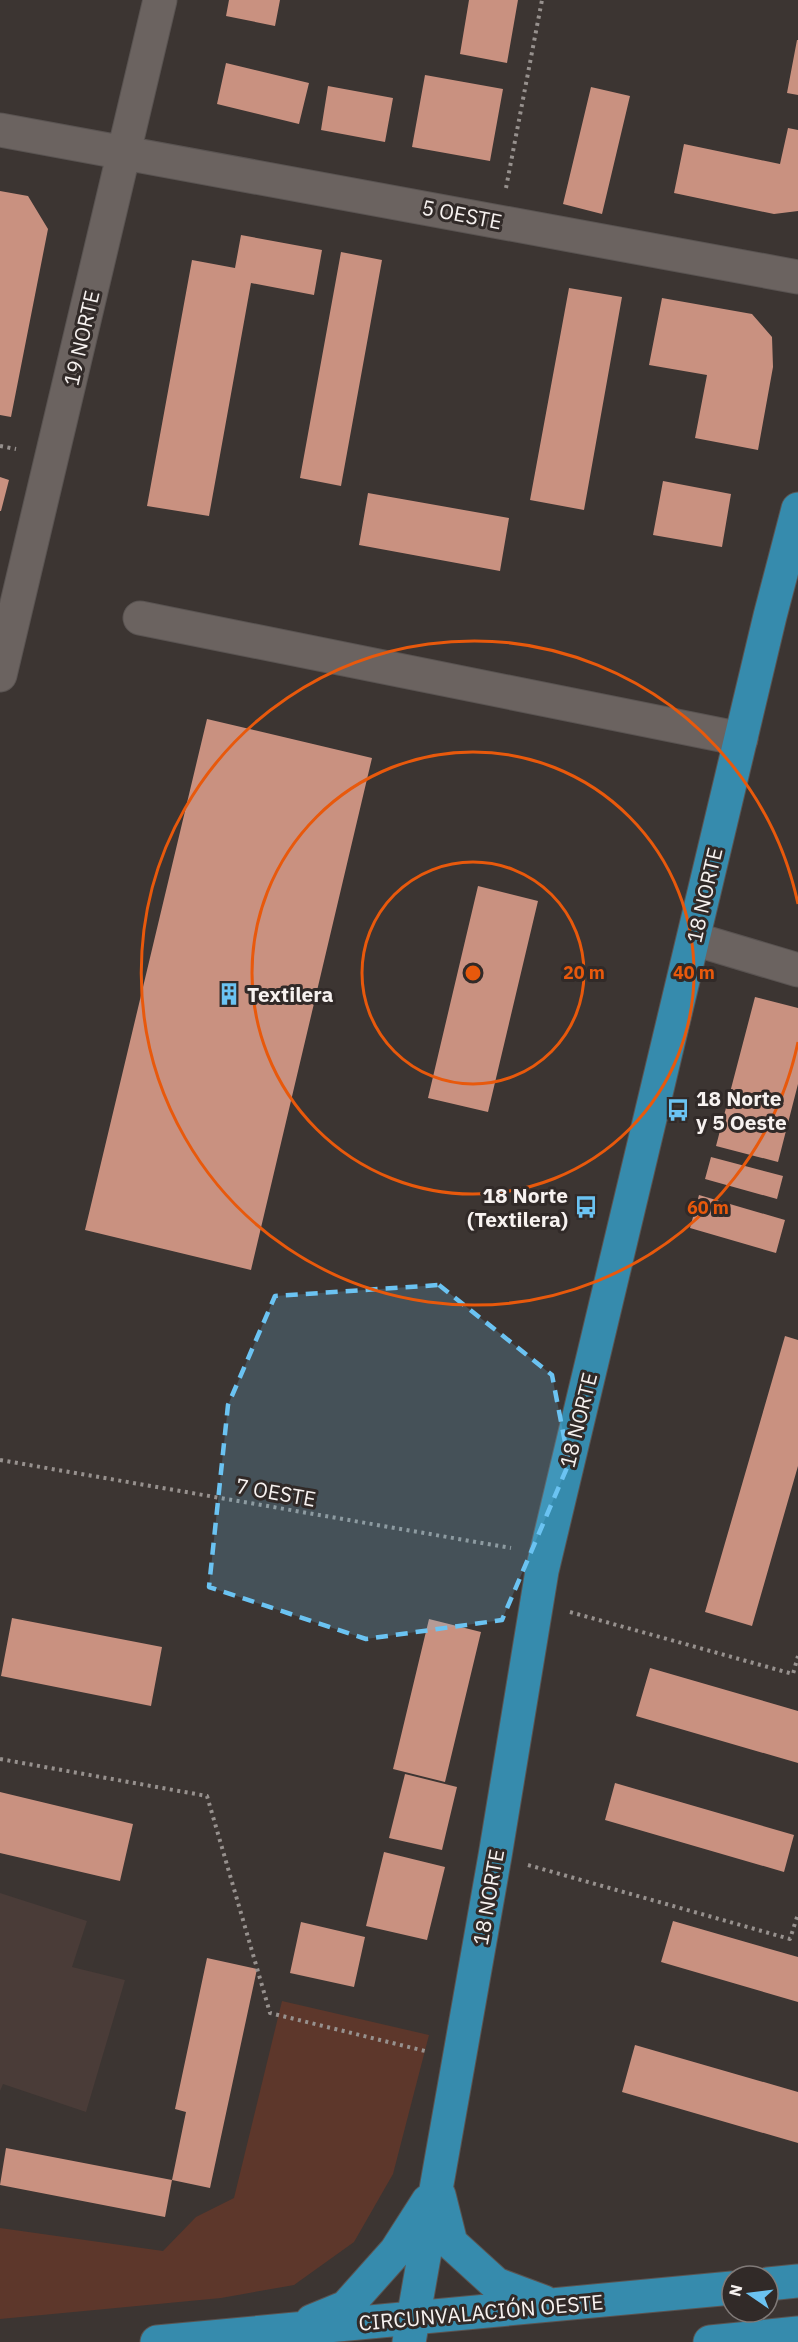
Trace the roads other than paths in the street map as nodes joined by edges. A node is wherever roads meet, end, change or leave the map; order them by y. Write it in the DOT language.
graph roads {
  1 [pos="160,0"];
  2 [pos="0,130"];
  3 [pos="125,151"];
  4 [pos="798,277"];
  5 [pos="798,509"];
  6 [pos="140,618"];
  7 [pos="0,675"];
  8 [pos="741,738"];
  9 [pos="694,939"];
  10 [pos="798,970"];
  11 [pos="437,2187"];
  12 [pos="798,2281"];
  13 [pos="780,2283"];
  14 [pos="720,2289"];
  15 [pos="551,2305"];
  16 [pos="293,2329"];
  17 [pos="410,2330"];
  18 [pos="798,2333"];
  19 [pos="157,2342"];
  20 [pos="710,2342"];
  1 -- 3 [label="street, 19 NORTE"];
  2 -- 3 [label="street, 5 OESTE"];
  3 -- 4 [label="street, 5 OESTE"];
  3 -- 7 [label="street, 19 NORTE"];
  5 -- 8 [label="main road, 18 NORTE"];
  6 -- 8 [label="street"];
  8 -- 9 [label="main road, 18 NORTE"];
  9 -- 10 [label="street"];
  9 -- 11 [label="main road, 18 NORTE"];
  11 -- 15 [label="main road"];
  11 -- 16 [label="main road"];
  11 -- 17 [label="main road, 18 NORTE"];
  12 -- 13 [label="main road"];
  14 -- 15 [label="main road, CIRCUNVALACIÓN OESTE"];
  15 -- 17 [label="main road, CIRCUNVALACIÓN OESTE"];
  16 -- 17 [label="main road, CIRCUNVALACIÓN OESTE"];
  16 -- 19 [label="main road, CIRCUNVALACIÓN OESTE"];
  18 -- 20 [label="main road"];
}
